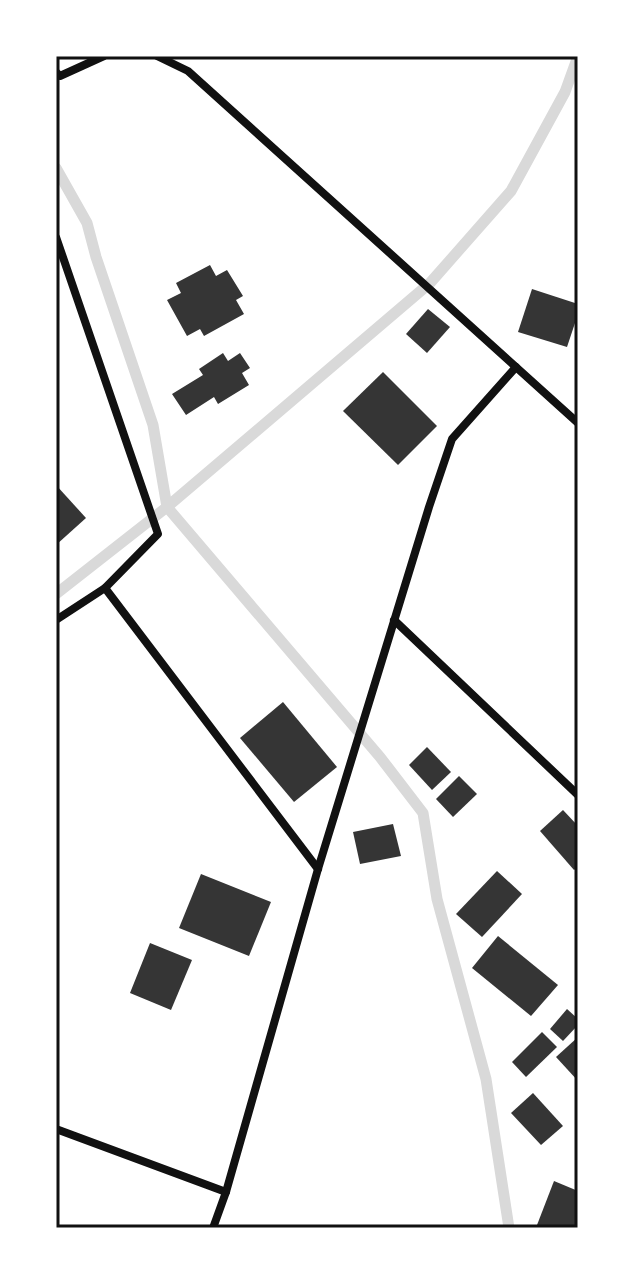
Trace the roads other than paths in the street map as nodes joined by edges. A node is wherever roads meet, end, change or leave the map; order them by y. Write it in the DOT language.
graph roads {
  1 [pos="104,56"];
  2 [pos="157,56"];
  3 [pos="56,72"];
  4 [pos="56,237"];
  5 [pos="516,367"];
  6 [pos="578,423"];
  7 [pos="105,588"];
  8 [pos="56,620"];
  9 [pos="394,620"];
  10 [pos="578,795"];
  11 [pos="318,869"];
  12 [pos="56,1129"];
  13 [pos="226,1192"];
  14 [pos="213,1228"];
  1 -- 3 [label="street"];
  2 -- 5 [label="street"];
  4 -- 7 [label="street"];
  5 -- 6 [label="street"];
  5 -- 9 [label="street"];
  7 -- 8 [label="street"];
  7 -- 11 [label="street"];
  9 -- 10 [label="street"];
  9 -- 11 [label="street"];
  11 -- 13 [label="street"];
  12 -- 13 [label="street"];
  13 -- 14 [label="street"];
}
